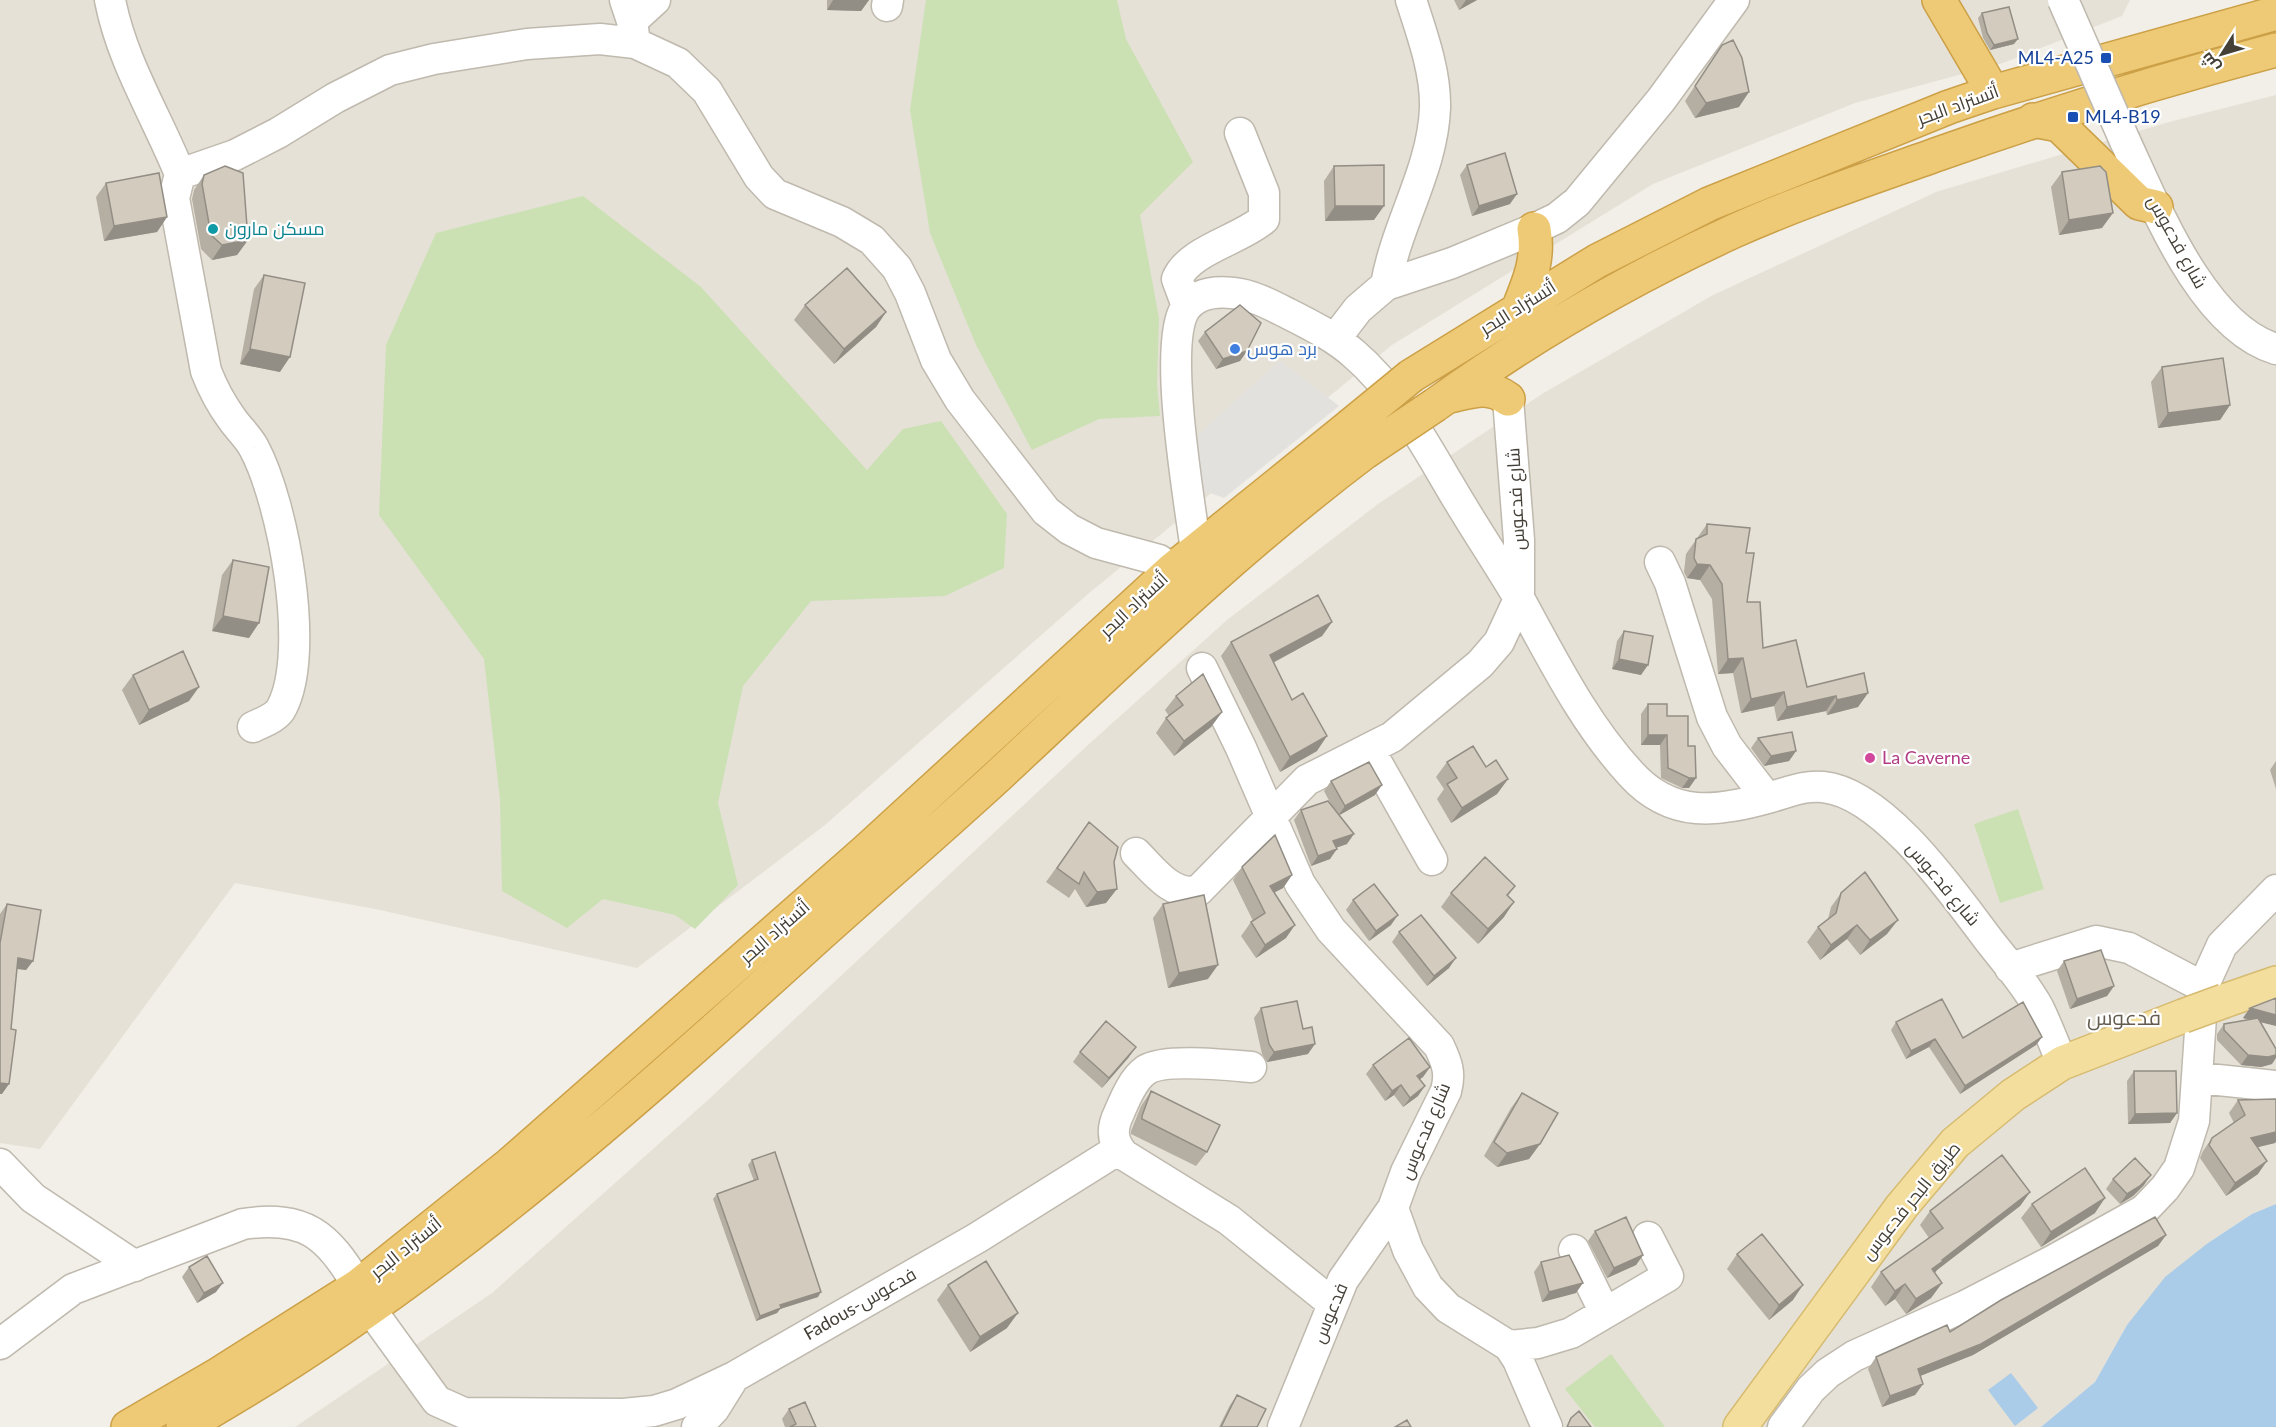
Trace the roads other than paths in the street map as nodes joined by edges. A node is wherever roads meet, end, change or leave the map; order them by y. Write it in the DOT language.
graph roads {
  1 [pos="110,0"];
  2 [pos="655,0"];
  3 [pos="1411,0"];
  4 [pos="1734,0"];
  5 [pos="1938,0"];
  6 [pos="2063,0"];
  7 [pos="2276,13"];
  8 [pos="631,21"];
  9 [pos="2276,50"];
  10 [pos="1993,92"];
  11 [pos="2110,96"];
  12 [pos="2033,120"];
  13 [pos="1240,133"];
  14 [pos="2083,147"];
  15 [pos="180,174"];
  16 [pos="2156,207"];
  17 [pos="1534,229"];
  18 [pos="1597,261"];
  19 [pos="1386,285"];
  20 [pos="1187,306"];
  21 [pos="1519,307"];
  22 [pos="1335,339"];
  23 [pos="2276,349"];
  24 [pos="1514,351"];
  25 [pos="1508,399"];
  26 [pos="1440,401"];
  27 [pos="1358,439"];
  28 [pos="1185,560"];
  29 [pos="1660,561"];
  30 [pos="1519,599"];
  31 [pos="1202,668"];
  32 [pos="253,727"];
  33 [pos="1370,749"];
  34 [pos="1767,798"];
  35 [pos="1272,817"];
  36 [pos="1136,853"];
  37 [pos="1432,860"];
  38 [pos="2276,890"];
  39 [pos="2010,968"];
  40 [pos="2276,983"];
  41 [pos="2213,994"];
  42 [pos="2062,1063"];
  43 [pos="1251,1067"];
  44 [pos="2199,1078"];
  45 [pos="2276,1086"];
  46 [pos="1119,1149"];
  47 [pos="0,1164"];
  48 [pos="1393,1208"];
  49 [pos="1648,1237"];
  50 [pos="1574,1250"];
  51 [pos="135,1266"];
  52 [pos="365,1298"];
  53 [pos="1332,1303"];
  54 [pos="1605,1313"];
  55 [pos="0,1344"];
  56 [pos="1509,1346"];
  57 [pos="734,1377"];
  58 [pos="128,1427"];
  59 [pos="183,1427"];
  60 [pos="697,1427"];
  61 [pos="1283,1427"];
  62 [pos="1547,1427"];
  63 [pos="1740,1427"];
  64 [pos="1783,1427"];
  1 -- 15 [label="street"];
  2 -- 8 [label="street"];
  3 -- 19 [label="street"];
  4 -- 17 [label="street"];
  5 -- 10 [label="highway"];
  6 -- 16 [label="street, شارع فدعوس, bridge"];
  7 -- 10 [label="highway, أتستراد البحر"];
  8 -- 15 [label="street"];
  8 -- 28 [label="street"];
  9 -- 11 [label="highway, أتستراد البحر"];
  10 -- 18 [label="highway, أتستراد البحر"];
  11 -- 12 [label="highway, أتستراد البحر"];
  11 -- 14 [label="highway"];
  12 -- 14 [label="highway"];
  12 -- 24 [label="highway, أتستراد البحر"];
  13 -- 20 [label="street"];
  14 -- 16 [label="highway"];
  15 -- 32 [label="street"];
  16 -- 23 [label="street, شارع فدعوس"];
  17 -- 18 [label="highway"];
  17 -- 19 [label="street"];
  17 -- 21 [label="highway"];
  18 -- 21 [label="highway, أتستراد البحر"];
  19 -- 22 [label="street"];
  20 -- 22 [label="street, شارع فدعوس"];
  20 -- 28 [label="street"];
  21 -- 27 [label="highway, أتستراد البحر, bridge"];
  22 -- 30 [label="street, شارع فدعوس"];
  24 -- 25 [label="highway"];
  24 -- 26 [label="highway, أتستراد البحر"];
  25 -- 26 [label="highway"];
  25 -- 30 [label="street, شارع فدعوس"];
  26 -- 27 [label="highway, أتستراد البحر, bridge"];
  27 -- 28 [label="highway, أتستراد البحر"];
  27 -- 52 [label="highway, أتستراد البحر"];
  28 -- 52 [label="highway, أتستراد البحر"];
  29 -- 34 [label="street"];
  30 -- 33 [label="street, شارع فدعوس"];
  30 -- 34 [label="street, شارع فدعوس"];
  31 -- 35 [label="street, شارع فدعوس"];
  33 -- 35 [label="street, شارع فدعوس"];
  33 -- 37 [label="street"];
  34 -- 39 [label="street, شارع فدعوس"];
  35 -- 36 [label="street, شارع فدعوس"];
  35 -- 48 [label="street, شارع فدعوس"];
  38 -- 41 [label="street"];
  39 -- 41 [label="street"];
  39 -- 42 [label="street, شارع فدعوس"];
  40 -- 41 [label="main road, طريق البحر فدعوس"];
  41 -- 42 [label="main road, طريق البحر فدعوس, bridge"];
  41 -- 44 [label="street"];
  42 -- 63 [label="main road, طريق البحر فدعوس"];
  43 -- 46 [label="street"];
  44 -- 45 [label="street"];
  44 -- 64 [label="street"];
  46 -- 53 [label="street"];
  46 -- 57 [label="street, Fadous-فدعوس"];
  47 -- 51 [label="street"];
  48 -- 53 [label="street, فدعوس"];
  48 -- 56 [label="street"];
  49 -- 54 [label="street"];
  50 -- 54 [label="street"];
  51 -- 52 [label="street, Fadous-فدعوس"];
  51 -- 55 [label="street, Fadous-فدعوس"];
  52 -- 57 [label="street, Fadous-فدعوس"];
  52 -- 58 [label="highway, أتستراد البحر"];
  52 -- 59 [label="highway, أتستراد البحر"];
  53 -- 61 [label="street, فدعوس"];
  54 -- 56 [label="street"];
  56 -- 62 [label="street"];
  57 -- 60 [label="street"];
}
